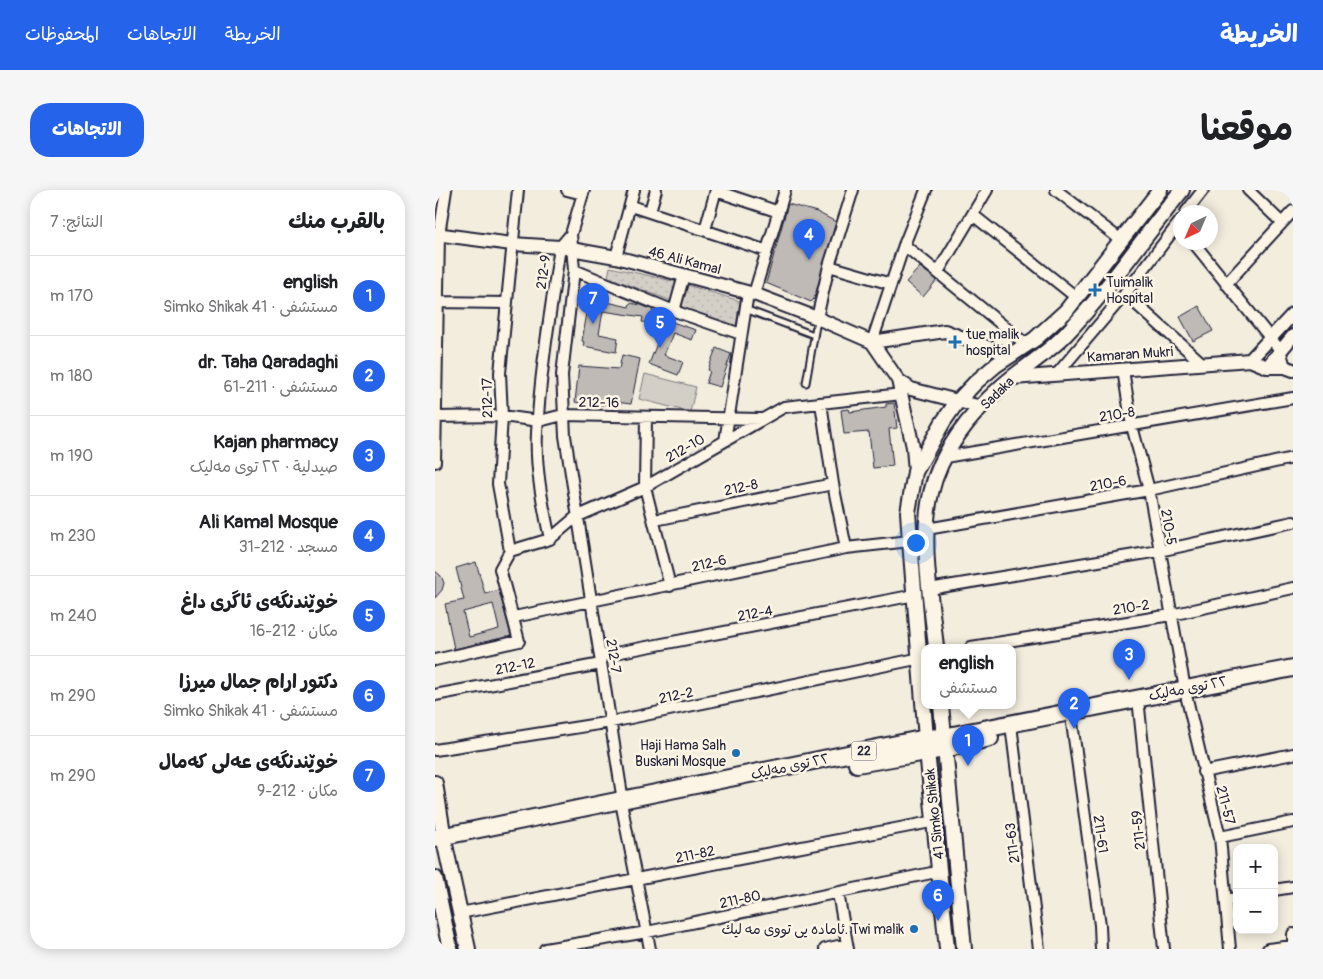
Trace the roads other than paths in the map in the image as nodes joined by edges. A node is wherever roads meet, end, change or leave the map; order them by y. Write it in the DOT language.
graph roads {
  1 [pos="446,190"];
  2 [pos="518,190"];
  3 [pos="567,190"];
  4 [pos="633,190"];
  5 [pos="656,190"];
  6 [pos="785,190"];
  7 [pos="853,190"];
  8 [pos="926,190"];
  9 [pos="987,190"];
  10 [pos="1056,190"];
  11 [pos="1160,190"];
  12 [pos="1182,190"];
  13 [pos="1203,190"];
  14 [pos="1248,190"];
  15 [pos="716,191"];
  16 [pos="583,192"];
  17 [pos="1170,205"];
  18 [pos="1191,205"];
  19 [pos="631,206"];
  20 [pos="650,211"];
  21 [pos="1173,211"];
  22 [pos="1293,211"];
  23 [pos="779,212"];
  24 [pos="973,215"];
  25 [pos="1282,223"];
  26 [pos="705,230"];
  27 [pos="1173,233"];
  28 [pos="437,234"];
  29 [pos="1121,240"];
  30 [pos="512,244"];
  31 [pos="904,244"];
  32 [pos="567,248"];
  33 [pos="1199,250"];
  34 [pos="767,251"];
  35 [pos="616,257"];
  36 [pos="829,266"];
  37 [pos="574,270"];
  38 [pos="938,272"];
  39 [pos="684,274"];
  40 [pos="891,284"];
  41 [pos="1226,284"];
  42 [pos="751,293"];
  43 [pos="1125,294"];
  44 [pos="1076,297"];
  45 [pos="436,302"];
  46 [pos="506,302"];
  47 [pos="745,309"];
  48 [pos="674,311"];
  49 [pos="1293,314"];
  50 [pos="817,318"];
  51 [pos="741,334"];
  52 [pos="814,335"];
  53 [pos="1293,336"];
  54 [pos="1271,338"];
  55 [pos="871,342"];
  56 [pos="1027,345"];
  57 [pos="1280,350"];
  58 [pos="1011,356"];
  59 [pos="1250,360"];
  60 [pos="1203,364"];
  61 [pos="1267,367"];
  62 [pos="1289,369"];
  63 [pos="1123,370"];
  64 [pos="1057,374"];
  65 [pos="1013,378"];
  66 [pos="898,380"];
  67 [pos="806,384"];
  68 [pos="436,386"];
  69 [pos="902,394"];
  70 [pos="1293,398"];
  71 [pos="957,402"];
  72 [pos="821,403"];
  73 [pos="981,408"];
  74 [pos="563,415"];
  75 [pos="502,416"];
  76 [pos="436,417"];
  77 [pos="647,417"];
  78 [pos="728,419"];
  79 [pos="763,419"];
  80 [pos="539,421"];
  81 [pos="1132,426"];
  82 [pos="725,441"];
  83 [pos="945,457"];
  84 [pos="1293,458"];
  85 [pos="435,462"];
  86 [pos="915,472"];
  87 [pos="833,484"];
  88 [pos="645,486"];
  89 [pos="1149,490"];
  90 [pos="576,517"];
  91 [pos="655,520"];
  92 [pos="1293,522"];
  93 [pos="927,529"];
  94 [pos="550,539"];
  95 [pos="910,541"];
  96 [pos="845,548"];
  97 [pos="510,551"];
  98 [pos="1159,551"];
  99 [pos="671,586"];
  100 [pos="1293,588"];
  101 [pos="929,589"];
  102 [pos="915,595"];
  103 [pos="591,602"];
  104 [pos="1171,615"];
  105 [pos="514,617"];
  106 [pos="936,644"];
  107 [pos="990,644"];
  108 [pos="921,658"];
  109 [pos="435,660"];
  110 [pos="600,660"];
  111 [pos="1293,668"];
  112 [pos="1293,678"];
  113 [pos="1186,694"];
  114 [pos="435,695"];
  115 [pos="1139,708"];
  116 [pos="925,709"];
  117 [pos="941,709"];
  118 [pos="611,722"];
  119 [pos="1072,722"];
  120 [pos="1012,733"];
  121 [pos="944,743"];
  122 [pos="927,745"];
  123 [pos="435,750"];
  124 [pos="1293,754"];
  125 [pos="1203,772"];
  126 [pos="435,783"];
  127 [pos="623,804"];
  128 [pos="936,821"];
  129 [pos="1293,822"];
  130 [pos="1220,837"];
  131 [pos="440,841"];
  132 [pos="941,871"];
  133 [pos="435,878"];
  134 [pos="637,880"];
  135 [pos="1293,887"];
  136 [pos="1278,889"];
  137 [pos="837,893"];
  138 [pos="1233,899"];
  139 [pos="1226,900"];
  140 [pos="460,913"];
  141 [pos="441,931"];
  142 [pos="647,932"];
  143 [pos="1292,934"];
  144 [pos="1293,946"];
  145 [pos="848,947"];
  146 [pos="450,949"];
  147 [pos="468,949"];
  148 [pos="545,949"];
  149 [pos="650,949"];
  150 [pos="825,949"];
  151 [pos="947,949"];
  152 [pos="964,949"];
  153 [pos="1039,949"];
  154 [pos="1101,949"];
  155 [pos="1164,949"];
  156 [pos="1230,949"];
  157 [pos="1268,949"];
  1 -- 28 [label="street"];
  2 -- 30 [label="street, 212-17"];
  3 -- 16 [label="street"];
  4 -- 19 [label="street"];
  5 -- 20 [label="street"];
  6 -- 23 [label="street"];
  7 -- 36 [label="street"];
  8 -- 31 [label="street"];
  9 -- 24 [label="street"];
  10 -- 29 [label="street"];
  11 -- 29 [label="main road, Sadaka"];
  12 -- 17 [label="main road, Sadaka"];
  13 -- 18 [label="street"];
  14 -- 25 [label="street"];
  15 -- 23 [label="street"];
  15 -- 26 [label="street"];
  16 -- 32 [label="street, 212-9"];
  17 -- 21 [label="street"];
  17 -- 65 [label="main road, Sadaka"];
  19 -- 20 [label="street"];
  19 -- 35 [label="street"];
  20 -- 26 [label="street"];
  22 -- 25 [label="street"];
  23 -- 34 [label="street"];
  24 -- 38 [label="street"];
  24 -- 44 [label="street"];
  25 -- 41 [label="street"];
  26 -- 34 [label="street"];
  27 -- 43 [label="street"];
  28 -- 30 [label="street, 46 Ali Kamal"];
  28 -- 45 [label="street"];
  29 -- 44 [label="main road, Sadaka"];
  30 -- 32 [label="street, 46 Ali Kamal"];
  30 -- 46 [label="street, 212-17"];
  31 -- 38 [label="street"];
  31 -- 40 [label="street"];
  32 -- 35 [label="street, 46 Ali Kamal"];
  32 -- 37 [label="street, 212-9"];
  32 -- 80 [label="street, 212-9"];
  33 -- 41 [label="street"];
  34 -- 42 [label="street"];
  35 -- 39 [label="street, 46 Ali Kamal"];
  36 -- 40 [label="street"];
  36 -- 50 [label="street"];
  37 -- 48 [label="street"];
  37 -- 74 [label="street, 212-9"];
  38 -- 56 [label="street"];
  39 -- 42 [label="street, 46 Ali Kamal"];
  39 -- 48 [label="street"];
  40 -- 55 [label="street"];
  41 -- 54 [label="street"];
  42 -- 47 [label="street"];
  42 -- 50 [label="street, 46 Ali Kamal"];
  43 -- 60 [label="street"];
  43 -- 64 [label="street"];
  44 -- 56 [label="main road, Sadaka"];
  45 -- 46 [label="street"];
  45 -- 68 [label="street"];
  46 -- 75 [label="street, 212-17"];
  47 -- 51 [label="street"];
  47 -- 52 [label="lane"];
  48 -- 51 [label="street"];
  49 -- 54 [label="street"];
  50 -- 52 [label="lane"];
  50 -- 55 [label="street, 46 Ali Kamal"];
  51 -- 78 [label="street"];
  52 -- 67 [label="lane"];
  53 -- 57 [label="street"];
  54 -- 57 [label="street"];
  54 -- 59 [label="street"];
  55 -- 58 [label="street"];
  55 -- 66 [label="street"];
  56 -- 58 [label="main road, Sadaka"];
  57 -- 61 [label="street"];
  57 -- 62 [label="street"];
  58 -- 71 [label="main road, Sadaka"];
  59 -- 60 [label="street, Kamaran Mukri"];
  59 -- 61 [label="street, Kamaran Mukri"];
  60 -- 63 [label="street, Kamaran Mukri"];
  61 -- 62 [label="street"];
  63 -- 64 [label="street, Kamaran Mukri"];
  63 -- 81 [label="street, 210-5"];
  64 -- 65 [label="street, Kamaran Mukri"];
  65 -- 73 [label="main road, Sadaka"];
  66 -- 69 [label="street"];
  66 -- 71 [label="street"];
  68 -- 76 [label="street"];
  69 -- 72 [label="street, 212-10"];
  69 -- 86 [label="street"];
  70 -- 81 [label="street, 210-8"];
  71 -- 73 [label="street"];
  71 -- 86 [label="main road, Sadaka"];
  72 -- 79 [label="street, 212-10"];
  72 -- 87 [label="street"];
  73 -- 83 [label="main road, Sadaka"];
  74 -- 77 [label="street, 212-16"];
  74 -- 80 [label="street, 212-16"];
  74 -- 90 [label="street, 212-9"];
  75 -- 76 [label="street, 212-16"];
  75 -- 80 [label="street, 212-16"];
  75 -- 97 [label="street, 212-17"];
  76 -- 85 [label="street"];
  77 -- 78 [label="street, 212-16"];
  77 -- 88 [label="street"];
  78 -- 79 [label="street, 212-16"];
  78 -- 82 [label="street"];
  79 -- 82 [label="street, 212-10"];
  80 -- 94 [label="street, 212-9"];
  81 -- 83 [label="street, 210-8"];
  81 -- 89 [label="street, 210-5"];
  82 -- 88 [label="street, 212-10"];
  83 -- 93 [label="main road, Sadaka"];
  84 -- 89 [label="street, 210-6"];
  86 -- 95 [label="main road, Sadaka"];
  87 -- 91 [label="street, 212-8"];
  87 -- 96 [label="street"];
  88 -- 90 [label="street, 212-10"];
  88 -- 91 [label="street"];
  89 -- 93 [label="street, 210-6"];
  89 -- 98 [label="street, 210-5"];
  90 -- 94 [label="street, 212-10"];
  90 -- 103 [label="street, 212-7"];
  91 -- 99 [label="street"];
  92 -- 98 [label="street"];
  93 -- 101 [label="main road, Sadaka"];
  94 -- 97 [label="street, 212-10"];
  95 -- 96 [label="street, 212-6"];
  95 -- 102 [label="main road, 41 Simko Shikak"];
  96 -- 99 [label="street, 212-6"];
  97 -- 105 [label="street"];
  98 -- 101 [label="street"];
  98 -- 104 [label="street, 210-5"];
  99 -- 103 [label="street, 212-6"];
  100 -- 104 [label="street, 210-2"];
  101 -- 106 [label="main road, Sadaka"];
  102 -- 108 [label="main road, 41 Simko Shikak"];
  102 -- 110 [label="street, 212-4"];
  103 -- 105 [label="street, 212-6"];
  103 -- 110 [label="street, 212-7"];
  104 -- 107 [label="street, 210-2"];
  104 -- 113 [label="street, 210-5"];
  105 -- 109 [label="street"];
  108 -- 118 [label="street, 212-2"];
  110 -- 114 [label="street, 212-12"];
  110 -- 118 [label="street, 212-7"];
  111 -- 113 [label="main road, ٢٢ توی مەلیک / 22"];
  112 -- 113 [label="main road, ٢٢ توی مەلیک / 22"];
  113 -- 115 [label="main road, ٢٢ توی مەلیک / 22"];
  113 -- 121 [label="main road, ٢٢ توی مەلیک / 22"];
  113 -- 125 [label="street, 211-57"];
  115 -- 119 [label="main road, ٢٢ توی مەلیک / 22"];
  115 -- 155 [label="street, 211-59"];
  116 -- 122 [label="main road, 41 Simko Shikak"];
  117 -- 121 [label="main road"];
  118 -- 123 [label="street, 212-2"];
  118 -- 127 [label="street, 212-7"];
  119 -- 120 [label="main road, ٢٢ توی مەلیک / 22"];
  119 -- 154 [label="street, 211-61"];
  120 -- 121 [label="main road, ٢٢ توی مەلیک / 22"];
  120 -- 153 [label="street, 211-63"];
  121 -- 122 [label="main road, ٢٢ توی مەلیک / 22"];
  121 -- 152 [label="main road, 41 Simko Shikak"];
  122 -- 127 [label="main road, ٢٢ توی مەلیک / 22"];
  122 -- 128 [label="main road, 41 Simko Shikak"];
  124 -- 125 [label="street"];
  125 -- 130 [label="street, 211-57"];
  126 -- 131 [label="main road"];
  127 -- 131 [label="main road, ٢٢ توی مەلیک / 22"];
  127 -- 134 [label="street, 212-7"];
  128 -- 132 [label="main road, 41 Simko Shikak"];
  128 -- 134 [label="street, 211-82"];
  129 -- 130 [label="street"];
  130 -- 139 [label="street, 211-57"];
  131 -- 140 [label="main road"];
  132 -- 137 [label="street, 211-80"];
  132 -- 151 [label="main road, 41 Simko Shikak"];
  133 -- 141 [label="main road"];
  134 -- 140 [label="street, 211-82"];
  134 -- 142 [label="street, 212-7"];
  135 -- 136 [label="street"];
  137 -- 142 [label="street, 211-80"];
  137 -- 145 [label="street"];
  138 -- 139 [label="street"];
  139 -- 156 [label="street, 211-57"];
  140 -- 147 [label="main road"];
  141 -- 146 [label="main road"];
  142 -- 148 [label="street, 211-80"];
  142 -- 149 [label="street, 212-7"];
  143 -- 144 [label="street"];
  144 -- 157 [label="street"];
  145 -- 150 [label="street"];
}
